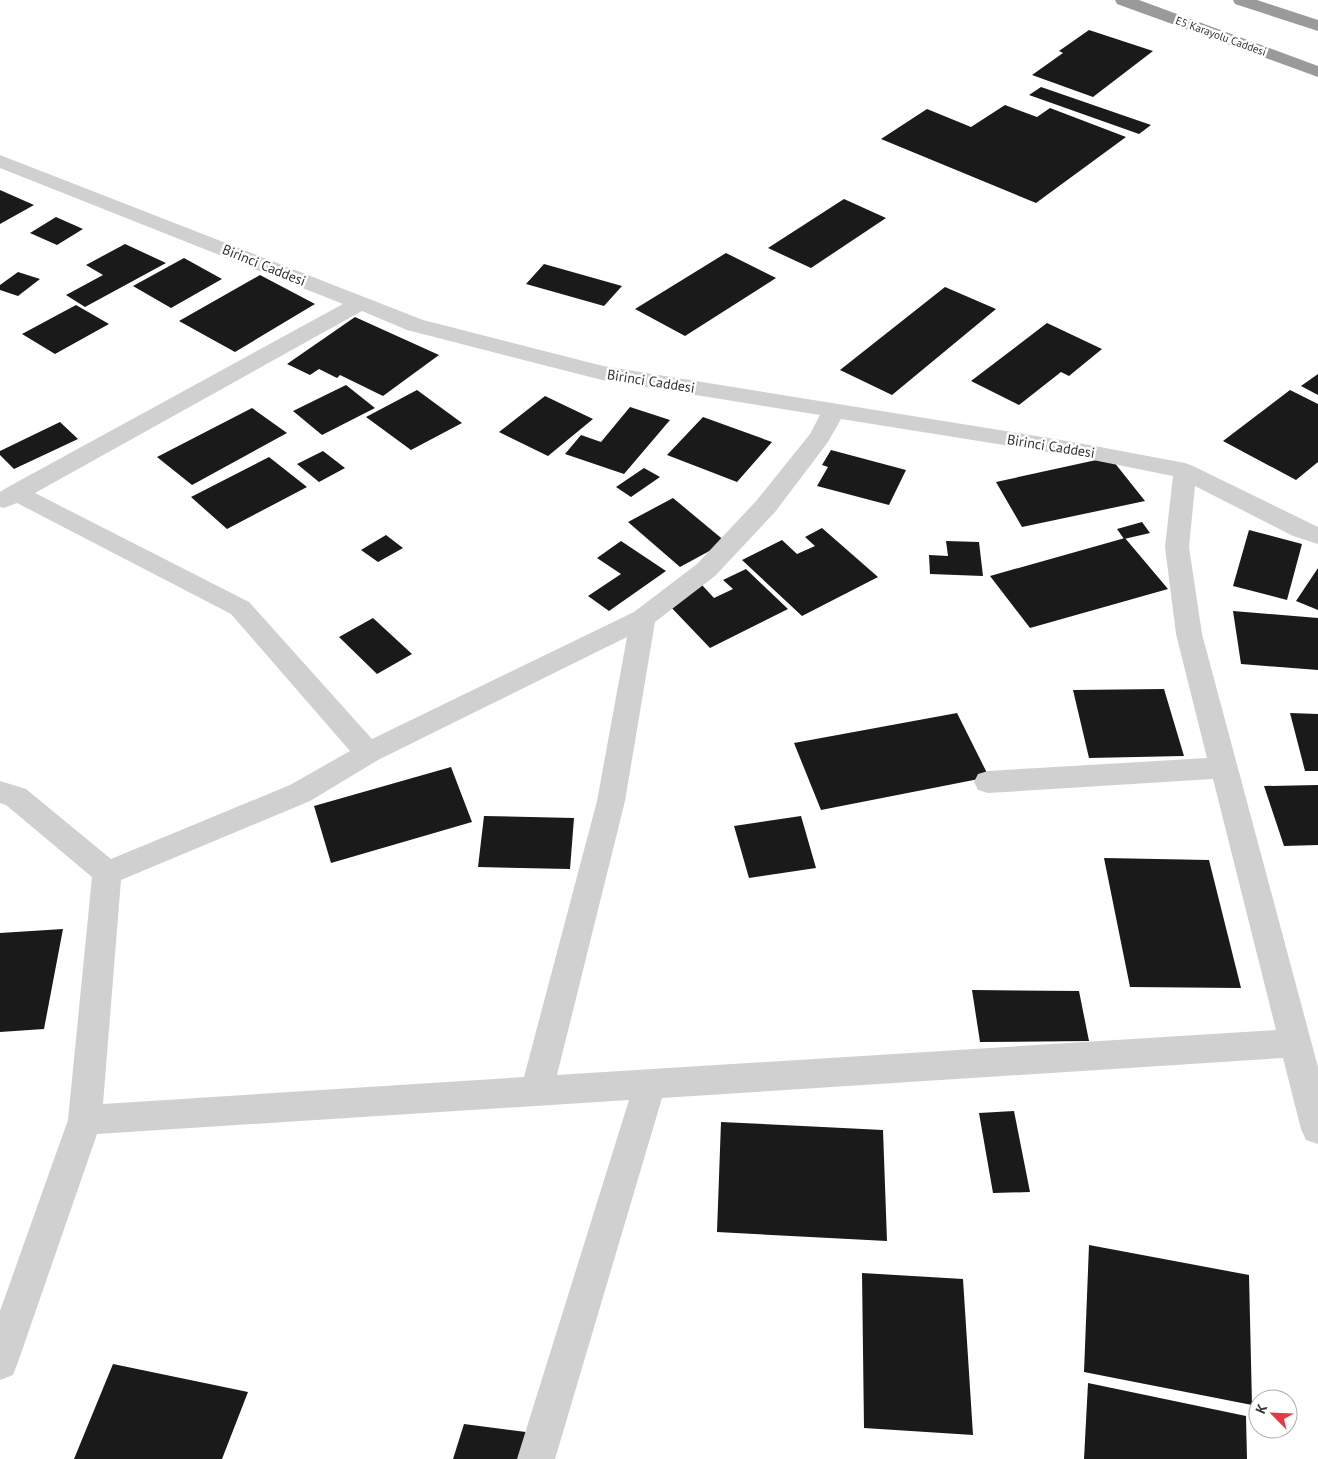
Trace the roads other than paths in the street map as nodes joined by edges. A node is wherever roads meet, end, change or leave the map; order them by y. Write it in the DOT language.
graph roads {
  1 [pos="1123,0"];
  2 [pos="1240,0"];
  3 [pos="1318,26"];
  4 [pos="1318,72"];
  5 [pos="0,161"];
  6 [pos="361,303"];
  7 [pos="834,411"];
  8 [pos="1184,471"];
  9 [pos="8,498"];
  10 [pos="1313,527"];
  11 [pos="643,618"];
  12 [pos="368,753"];
  13 [pos="1224,768"];
  14 [pos="988,782"];
  15 [pos="0,792"];
  16 [pos="107,873"];
  17 [pos="1295,1043"];
  18 [pos="650,1084"];
  19 [pos="538,1091"];
  20 [pos="85,1120"];
  21 [pos="1318,1129"];
  22 [pos="0,1362"];
  23 [pos="536,1459"];
  1 -- 4 [label="highway, E5 Karayolu Caddesi"];
  2 -- 3 [label="highway"];
  5 -- 6 [label="street, Birinci Caddesi"];
  6 -- 7 [label="street, Birinci Caddesi"];
  6 -- 9 [label="street"];
  7 -- 8 [label="street, Birinci Caddesi"];
  7 -- 11 [label="street"];
  8 -- 10 [label="street, Birinci Caddesi"];
  8 -- 13 [label="street"];
  9 -- 12 [label="street"];
  11 -- 12 [label="street"];
  11 -- 19 [label="street"];
  12 -- 16 [label="street"];
  13 -- 14 [label="street"];
  13 -- 17 [label="street"];
  15 -- 16 [label="street"];
  16 -- 20 [label="street"];
  17 -- 18 [label="street"];
  17 -- 21 [label="street"];
  18 -- 19 [label="street"];
  18 -- 23 [label="street"];
  19 -- 20 [label="street"];
  20 -- 22 [label="street"];
}
